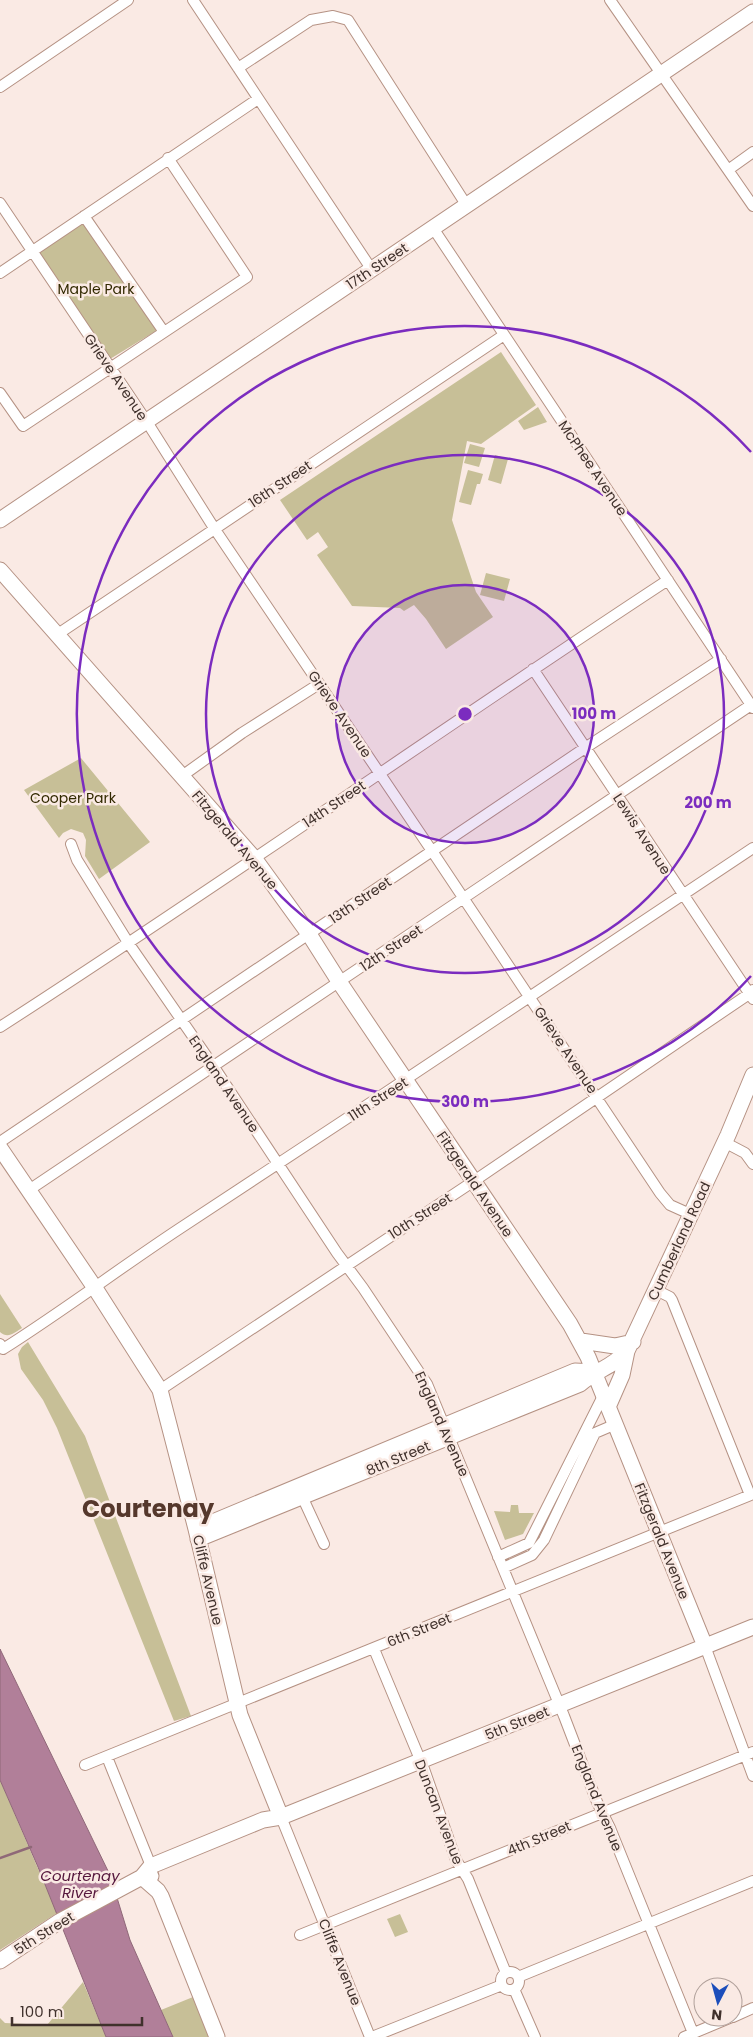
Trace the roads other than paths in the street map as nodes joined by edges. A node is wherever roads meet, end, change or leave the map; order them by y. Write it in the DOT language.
graph roads {
  1 [pos="128,0"];
  2 [pos="193,0"];
  3 [pos="610,0"];
  4 [pos="753,12"];
  5 [pos="238,68"];
  6 [pos="660,74"];
  7 [pos="0,87"];
  8 [pos="258,99"];
  9 [pos="753,152"];
  10 [pos="168,158"];
  11 [pos="728,170"];
  12 [pos="0,203"];
  13 [pos="467,206"];
  14 [pos="753,206"];
  15 [pos="84,216"];
  16 [pos="433,228"];
  17 [pos="32,251"];
  18 [pos="372,270"];
  19 [pos="0,273"];
  20 [pos="164,332"];
  21 [pos="504,335"];
  22 [pos="110,368"];
  23 [pos="0,393"];
  24 [pos="147,422"];
  25 [pos="0,520"];
  26 [pos="214,528"];
  27 [pos="0,570"];
  28 [pos="668,580"];
  29 [pos="58,634"];
  30 [pos="721,659"];
  31 [pos="533,669"];
  32 [pos="319,684"];
  33 [pos="752,706"];
  34 [pos="585,748"];
  35 [pos="380,773"];
  36 [pos="182,776"];
  37 [pos="617,796"];
  38 [pos="71,844"];
  39 [pos="753,848"];
  40 [pos="432,851"];
  41 [pos="254,858"];
  42 [pos="683,895"];
  43 [pos="463,899"];
  44 [pos="309,934"];
  45 [pos="129,944"];
  46 [pos="340,983"];
  47 [pos="752,994"];
  48 [pos="530,997"];
  49 [pos="181,1020"];
  50 [pos="0,1028"];
  51 [pos="214,1067"];
  52 [pos="753,1075"];
  53 [pos="405,1081"];
  54 [pos="597,1098"];
  55 [pos="0,1142"];
  56 [pos="724,1142"];
  57 [pos="0,1148"];
  58 [pos="753,1164"];
  59 [pos="278,1165"];
  60 [pos="474,1181"];
  61 [pos="29,1190"];
  62 [pos="690,1214"];
  63 [pos="346,1265"];
  64 [pos="95,1288"];
  65 [pos="656,1290"];
  66 [pos="581,1341"];
  67 [pos="2,1346"];
  68 [pos="630,1346"];
  69 [pos="594,1372"];
  70 [pos="160,1390"];
  71 [pos="605,1402"];
  72 [pos="616,1424"];
  73 [pos="447,1431"];
  74 [pos="300,1492"];
  75 [pos="752,1495"];
  76 [pos="658,1531"];
  77 [pos="197,1534"];
  78 [pos="324,1544"];
  79 [pos="498,1557"];
  80 [pos="503,1568"];
  81 [pos="512,1592"];
  82 [pos="753,1627"];
  83 [pos="705,1646"];
  84 [pos="374,1649"];
  85 [pos="237,1704"];
  86 [pos="560,1706"];
  87 [pos="749,1753"];
  88 [pos="107,1757"];
  89 [pos="421,1762"];
  90 [pos="85,1765"];
  91 [pos="753,1776"];
  92 [pos="270,1789"];
  93 [pos="602,1812"];
  94 [pos="281,1817"];
  95 [pos="262,1820"];
  96 [pos="462,1870"];
  97 [pos="142,1876"];
  98 [pos="753,1881"];
  99 [pos="649,1924"];
  100 [pos="326,1925"];
  101 [pos="300,1936"];
  102 [pos="0,1960"];
  103 [pos="506,1973"];
  104 [pos="518,1977"];
  105 [pos="502,1985"];
  106 [pos="514,1989"];
  107 [pos="708,2027"];
  108 [pos="688,2035"];
  109 [pos="217,2037"];
  110 [pos="371,2037"];
  111 [pos="535,2037"];
  1 -- 7 [label="street"];
  2 -- 5 [label="street"];
  3 -- 6 [label="street"];
  4 -- 6 [label="street, 17th Street"];
  5 -- 8 [label="street"];
  5 -- 13 [label="street"];
  6 -- 11 [label="street"];
  6 -- 13 [label="street, 17th Street"];
  8 -- 10 [label="street"];
  8 -- 18 [label="street"];
  9 -- 11 [label="street"];
  10 -- 15 [label="street"];
  10 -- 20 [label="street"];
  11 -- 14 [label="street"];
  12 -- 17 [label="street, Grieve Avenue"];
  13 -- 16 [label="street, 17th Street"];
  15 -- 17 [label="street"];
  15 -- 20 [label="street"];
  16 -- 18 [label="street, 17th Street"];
  16 -- 21 [label="street, McPhee Avenue"];
  17 -- 19 [label="street"];
  17 -- 22 [label="street, Grieve Avenue"];
  18 -- 24 [label="street, 17th Street"];
  20 -- 22 [label="street"];
  21 -- 26 [label="street, 16th Street"];
  21 -- 28 [label="street, McPhee Avenue"];
  22 -- 23 [label="street"];
  22 -- 24 [label="street, Grieve Avenue"];
  24 -- 25 [label="street, 17th Street"];
  24 -- 26 [label="street, Grieve Avenue"];
  26 -- 29 [label="street, 16th Street"];
  26 -- 32 [label="street, Grieve Avenue"];
  27 -- 29 [label="street, Fitzgerald Avenue"];
  28 -- 30 [label="street, McPhee Avenue"];
  28 -- 31 [label="street, 14th Street"];
  29 -- 36 [label="street, Fitzgerald Avenue"];
  30 -- 33 [label="street, McPhee Avenue"];
  30 -- 34 [label="street, 13th Street"];
  31 -- 34 [label="street, Lewis Avenue"];
  31 -- 35 [label="street, 14th Street"];
  32 -- 35 [label="street, Grieve Avenue"];
  32 -- 36 [label="street"];
  33 -- 37 [label="street, 12th Street"];
  34 -- 37 [label="street, Lewis Avenue"];
  34 -- 40 [label="street, 13th Street"];
  35 -- 40 [label="street, Grieve Avenue"];
  35 -- 41 [label="street, 14th Street"];
  36 -- 41 [label="street, Fitzgerald Avenue"];
  37 -- 42 [label="street, Lewis Avenue"];
  37 -- 43 [label="street, 12th Street"];
  38 -- 45 [label="street, England Avenue"];
  39 -- 42 [label="street, 11th Street"];
  40 -- 43 [label="street, Grieve Avenue"];
  40 -- 44 [label="street, 13th Street"];
  41 -- 44 [label="street, Fitzgerald Avenue"];
  41 -- 45 [label="street, 14th Street"];
  42 -- 47 [label="street, Lewis Avenue"];
  42 -- 48 [label="street, 11th Street"];
  43 -- 46 [label="street, 12th Street"];
  43 -- 48 [label="street, Grieve Avenue"];
  44 -- 46 [label="street, Fitzgerald Avenue"];
  44 -- 49 [label="street, 13th Street"];
  45 -- 49 [label="street, England Avenue"];
  45 -- 50 [label="street, 14th Street"];
  46 -- 51 [label="street, 12th Street"];
  46 -- 53 [label="street, Fitzgerald Avenue"];
  47 -- 54 [label="street, 10th Street"];
  48 -- 53 [label="street, 11th Street"];
  48 -- 54 [label="street, Grieve Avenue"];
  49 -- 51 [label="street, England Avenue"];
  49 -- 55 [label="street, 13th Street"];
  51 -- 59 [label="street, England Avenue"];
  51 -- 61 [label="street, 12th Street"];
  52 -- 56 [label="street, Cumberland Road"];
  53 -- 59 [label="street, 11th Street"];
  53 -- 60 [label="street, Fitzgerald Avenue"];
  54 -- 60 [label="street, 10th Street"];
  54 -- 62 [label="street, Grieve Avenue"];
  56 -- 58 [label="street"];
  56 -- 62 [label="street, Cumberland Road"];
  57 -- 61 [label="street, Cliffe Avenue"];
  59 -- 63 [label="street, England Avenue"];
  59 -- 64 [label="street, 11th Street"];
  60 -- 63 [label="street, 10th Street"];
  60 -- 66 [label="street, Fitzgerald Avenue"];
  61 -- 64 [label="street, Cliffe Avenue"];
  62 -- 65 [label="street, Cumberland Road"];
  63 -- 70 [label="street, 10th Street"];
  63 -- 73 [label="street, England Avenue"];
  64 -- 67 [label="street, 11th Street"];
  64 -- 70 [label="street, Cliffe Avenue"];
  65 -- 68 [label="street, Cumberland Road"];
  65 -- 75 [label="street"];
  66 -- 68 [label="street"];
  66 -- 69 [label="street, Fitzgerald Avenue"];
  68 -- 69 [label="street, 8th Street"];
  68 -- 71 [label="street, Cumberland Road"];
  69 -- 71 [label="street, Fitzgerald Avenue"];
  69 -- 73 [label="street, 8th Street"];
  70 -- 77 [label="street, Cliffe Avenue"];
  71 -- 72 [label="street, Fitzgerald Avenue"];
  71 -- 79 [label="street, Cumberland Road"];
  72 -- 76 [label="street, Fitzgerald Avenue"];
  72 -- 80 [label="street"];
  73 -- 74 [label="street, 8th Street"];
  73 -- 79 [label="street, England Avenue"];
  74 -- 77 [label="street, 8th Street"];
  74 -- 78 [label="street"];
  75 -- 76 [label="street, 6th Street"];
  76 -- 81 [label="street, 6th Street"];
  76 -- 83 [label="street, Fitzgerald Avenue"];
  77 -- 85 [label="street, Cliffe Avenue"];
  79 -- 80 [label="street, England Avenue"];
  80 -- 81 [label="street, England Avenue"];
  81 -- 84 [label="street, 6th Street"];
  81 -- 86 [label="street, England Avenue"];
  82 -- 83 [label="street, 5th Street"];
  83 -- 86 [label="street, 5th Street"];
  83 -- 87 [label="street, Fitzgerald Avenue"];
  84 -- 85 [label="street, 6th Street"];
  84 -- 89 [label="street, Duncan Avenue"];
  85 -- 88 [label="street, 6th Street"];
  85 -- 92 [label="street, Cliffe Avenue"];
  86 -- 89 [label="street, 5th Street"];
  86 -- 93 [label="street, England Avenue"];
  87 -- 91 [label="street, Fitzgerald Avenue"];
  87 -- 93 [label="street, 4th Street"];
  88 -- 90 [label="street, 6th Street"];
  88 -- 97 [label="street"];
  89 -- 94 [label="street, 5th Street"];
  89 -- 96 [label="street, Duncan Avenue"];
  92 -- 94 [label="street, Cliffe Avenue"];
  92 -- 95 [label="street"];
  93 -- 96 [label="street, 4th Street"];
  93 -- 99 [label="street, England Avenue"];
  94 -- 95 [label="street, 5th Street"];
  94 -- 97 [label="street, 5th Street"];
  94 -- 100 [label="street, Cliffe Avenue"];
  95 -- 97 [label="street, 5th Street"];
  96 -- 100 [label="street, 4th Street"];
  96 -- 103 [label="street, Duncan Avenue"];
  97 -- 102 [label="street, 5th Street"];
  97 -- 109 [label="street"];
  98 -- 99 [label="street"];
  99 -- 104 [label="street"];
  99 -- 108 [label="street, England Avenue"];
  100 -- 101 [label="street, 4th Street"];
  100 -- 110 [label="street, Cliffe Avenue"];
  103 -- 104 [label="street"];
  103 -- 105 [label="street"];
  104 -- 106 [label="street"];
  105 -- 106 [label="street"];
  105 -- 110 [label="street"];
  106 -- 111 [label="street"];
  107 -- 108 [label="street"];
}
